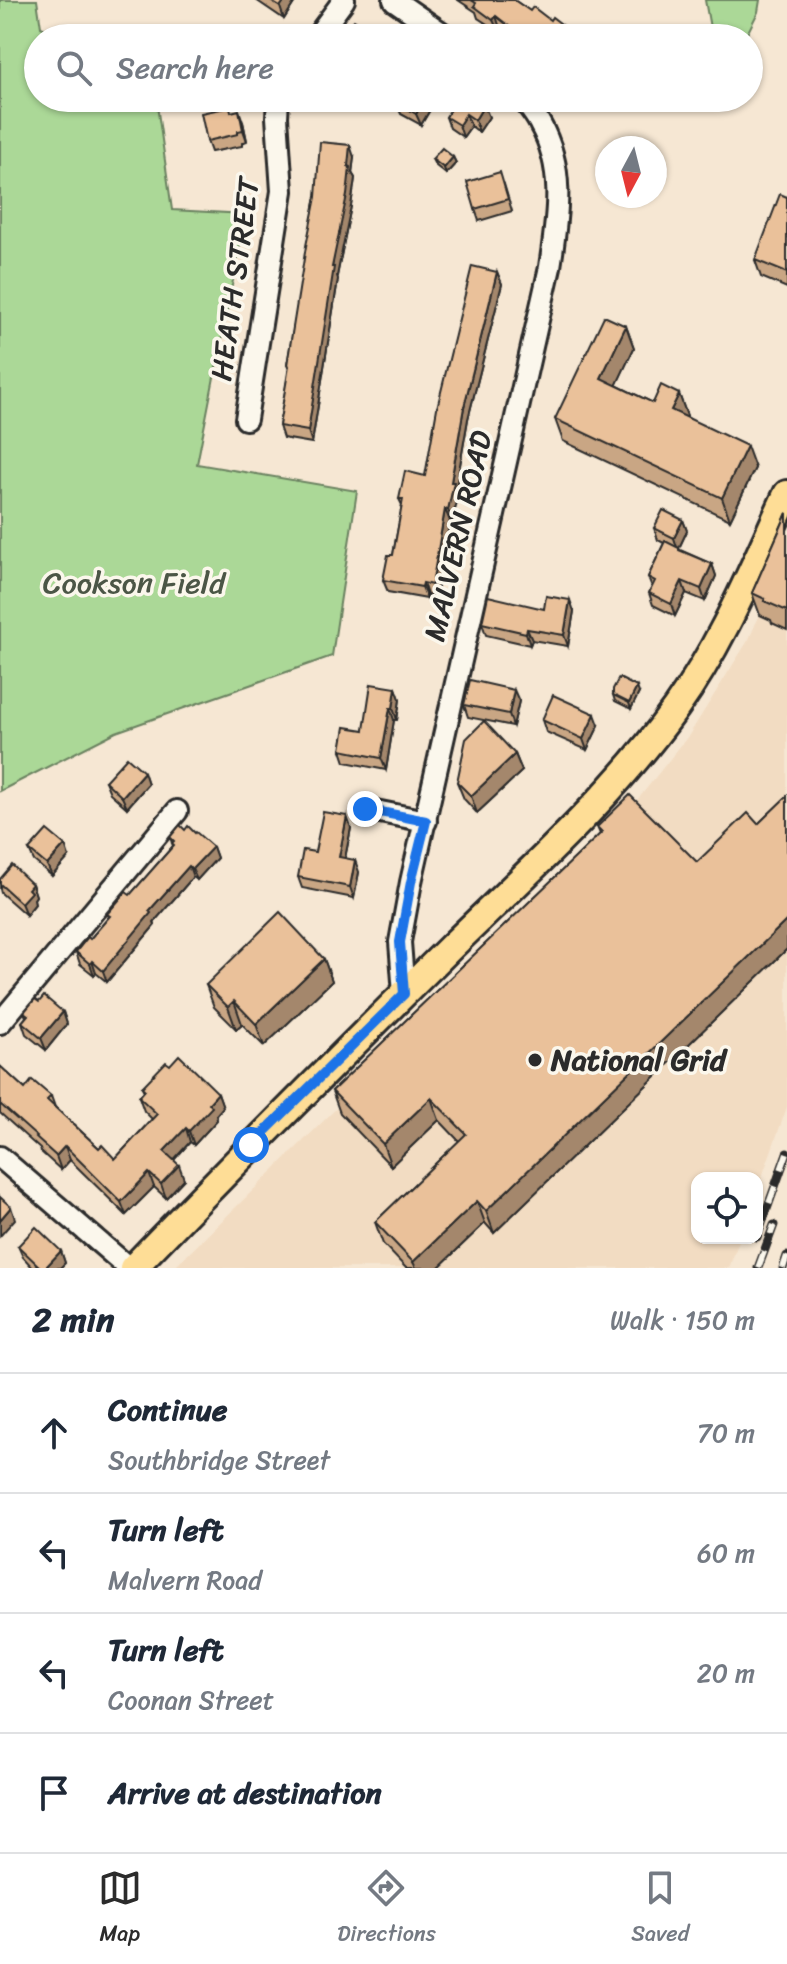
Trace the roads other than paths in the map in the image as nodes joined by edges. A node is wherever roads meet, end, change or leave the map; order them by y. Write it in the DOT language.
graph roads {
  1 [pos="344,0"];
  2 [pos="394,0"];
  3 [pos="326,24"];
  4 [pos="429,24"];
  5 [pos="277,112"];
  6 [pos="532,112"];
  7 [pos="246,419"];
  8 [pos="787,494"];
  9 [pos="365,809"];
  10 [pos="177,811"];
  11 [pos="426,821"];
  12 [pos="404,994"];
  13 [pos="0,1023"];
  14 [pos="0,1157"];
  15 [pos="131,1268"];
  1 -- 3 [label="street"];
  2 -- 4 [label="street"];
  5 -- 7 [label="street, HEATH STREET"];
  6 -- 11 [label="street, MALVERN ROAD"];
  8 -- 12 [label="main road"];
  9 -- 11 [label="street"];
  10 -- 13 [label="street"];
  11 -- 12 [label="street, MALVERN ROAD"];
  12 -- 15 [label="main road"];
  14 -- 15 [label="street"];
}
